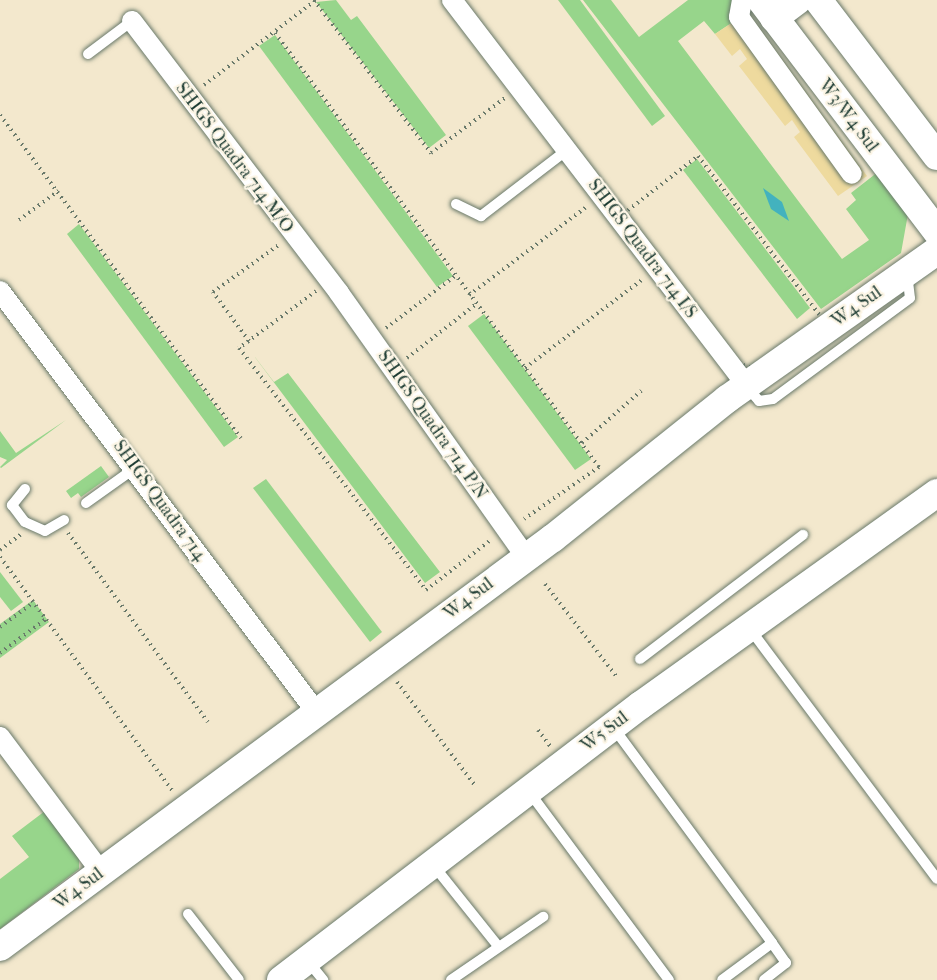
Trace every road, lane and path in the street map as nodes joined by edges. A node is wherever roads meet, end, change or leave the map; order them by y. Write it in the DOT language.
graph roads {
  1 [pos="452,0"];
  2 [pos="742,0"];
  3 [pos="798,0"];
  4 [pos="818,0"];
  5 [pos="315,1"];
  6 [pos="767,9"];
  7 [pos="132,21"];
  8 [pos="275,33"];
  9 [pos="88,54"];
  10 [pos="502,87"];
  11 [pos="205,96"];
  12 [pos="0,115"];
  13 [pos="567,150"];
  14 [pos="937,156"];
  15 [pos="852,174"];
  16 [pos="58,191"];
  17 [pos="456,204"];
  18 [pos="597,213"];
  19 [pos="19,220"];
  20 [pos="929,222"];
  21 [pos="278,231"];
  22 [pos="937,250"];
  23 [pos="638,269"];
  24 [pos="906,272"];
  25 [pos="455,276"];
  26 [pos="645,278"];
  27 [pos="652,288"];
  28 [pos="0,291"];
  29 [pos="470,295"];
  30 [pos="332,296"];
  31 [pos="477,304"];
  32 [pos="385,340"];
  33 [pos="249,341"];
  34 [pos="396,354"];
  35 [pos="525,368"];
  36 [pos="755,375"];
  37 [pos="641,391"];
  38 [pos="241,438"];
  39 [pos="582,443"];
  40 [pos="135,468"];
  41 [pos="25,489"];
  42 [pos="86,503"];
  43 [pos="928,504"];
  44 [pos="516,512"];
  45 [pos="527,520"];
  46 [pos="62,522"];
  47 [pos="533,523"];
  48 [pos="500,533"];
  49 [pos="803,535"];
  50 [pos="0,556"];
  51 [pos="526,556"];
  52 [pos="544,584"];
  53 [pos="34,602"];
  54 [pos="46,619"];
  55 [pos="748,626"];
  56 [pos="0,627"];
  57 [pos="0,653"];
  58 [pos="640,659"];
  59 [pos="384,663"];
  60 [pos="617,677"];
  61 [pos="317,713"];
  62 [pos="208,722"];
  63 [pos="613,727"];
  64 [pos="0,737"];
  65 [pos="474,784"];
  66 [pos="528,790"];
  67 [pos="179,800"];
  68 [pos="432,863"];
  69 [pos="101,872"];
  70 [pos="937,879"];
  71 [pos="188,914"];
  72 [pos="543,917"];
  73 [pos="772,943"];
  74 [pos="498,946"];
  75 [pos="0,947"];
  76 [pos="315,970"];
  77 [pos="238,980"];
  78 [pos="280,980"];
  79 [pos="451,980"];
  80 [pos="669,980"];
  81 [pos="722,980"];
  82 [pos="764,980"];
  1 -- 13 [label="street, SHIGS Quadra 714 I/S"];
  2 -- 15 [label="street"];
  3 -- 6 [label="main road"];
  4 -- 14 [label="main road"];
  5 -- 8 [label="path"];
  5 -- 10 [label="path"];
  6 -- 20 [label="main road, W3/W4 Sul"];
  7 -- 9 [label="lane"];
  7 -- 30 [label="street, SHIGS Quadra 714 M/O"];
  8 -- 11 [label="path"];
  8 -- 25 [label="path"];
  12 -- 16 [label="path"];
  13 -- 17 [label="lane"];
  13 -- 36 [label="street, SHIGS Quadra 714 I/S"];
  16 -- 19 [label="path"];
  16 -- 38 [label="path"];
  18 -- 29 [label="path"];
  20 -- 24 [label="main road"];
  21 -- 33 [label="path"];
  22 -- 24 [label="main road, W4 Sul"];
  23 -- 26 [label="path"];
  24 -- 36 [label="main road, W4 Sul"];
  25 -- 29 [label="path"];
  25 -- 32 [label="path"];
  26 -- 27 [label="path"];
  26 -- 35 [label="path"];
  28 -- 40 [label="street, SHIGS Quadra 714"];
  29 -- 31 [label="path"];
  30 -- 33 [label="path"];
  30 -- 51 [label="street, SHIGS Quadra 714 P/N"];
  31 -- 34 [label="path"];
  31 -- 35 [label="path"];
  33 -- 48 [label="path"];
  35 -- 39 [label="path"];
  36 -- 36 [label="path"];
  36 -- 51 [label="main road, W4 Sul"];
  37 -- 39 [label="path"];
  39 -- 45 [label="path"];
  40 -- 42 [label="lane"];
  40 -- 61 [label="street, SHIGS Quadra 714"];
  41 -- 46 [label="lane"];
  43 -- 55 [label="main road, W5 Sul"];
  44 -- 45 [label="path"];
  45 -- 47 [label="path"];
  46 -- 62 [label="path"];
  49 -- 58 [label="lane"];
  50 -- 53 [label="path"];
  51 -- 59 [label="main road, W4 Sul"];
  52 -- 60 [label="path"];
  53 -- 54 [label="path"];
  53 -- 56 [label="path"];
  54 -- 57 [label="path"];
  54 -- 67 [label="path"];
  55 -- 63 [label="main road, W5 Sul"];
  55 -- 70 [label="lane"];
  59 -- 61 [label="main road, W4 Sul"];
  59 -- 65 [label="path"];
  61 -- 69 [label="main road, W4 Sul"];
  63 -- 66 [label="main road, W5 Sul"];
  63 -- 73 [label="lane"];
  64 -- 69 [label="street"];
  66 -- 68 [label="main road, W5 Sul"];
  66 -- 80 [label="lane"];
  68 -- 74 [label="lane"];
  68 -- 76 [label="main road, W5 Sul"];
  69 -- 75 [label="main road, W4 Sul"];
  71 -- 77 [label="lane"];
  72 -- 74 [label="lane"];
  73 -- 81 [label="lane"];
  73 -- 82 [label="lane"];
  74 -- 79 [label="lane"];
  76 -- 78 [label="main road, W5 Sul"];
}
